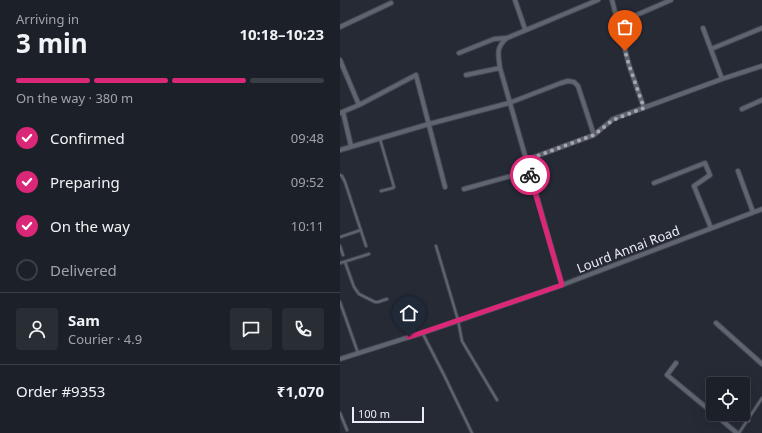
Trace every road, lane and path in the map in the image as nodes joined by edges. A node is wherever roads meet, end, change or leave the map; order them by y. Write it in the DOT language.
graph roads {
  1 [pos="515,0"];
  2 [pos="598,0"];
  3 [pos="612,0"];
  4 [pos="671,0"];
  5 [pos="391,3"];
  6 [pos="618,23"];
  7 [pos="340,27"];
  8 [pos="704,28"];
  9 [pos="762,28"];
  10 [pos="525,30"];
  11 [pos="507,38"];
  12 [pos="711,49"];
  13 [pos="459,52"];
  14 [pos="340,60"];
  15 [pos="762,66"];
  16 [pos="500,68"];
  17 [pos="466,75"];
  18 [pos="722,79"];
  19 [pos="762,100"];
  20 [pos="510,103"];
  21 [pos="359,105"];
  22 [pos="644,108"];
  23 [pos="742,109"];
  24 [pos="341,112"];
  25 [pos="429,124"];
  26 [pos="594,135"];
  27 [pos="380,138"];
  28 [pos="351,146"];
  29 [pos="340,150"];
  30 [pos="526,160"];
  31 [pos="738,170"];
  32 [pos="529,171"];
  33 [pos="340,176"];
  34 [pos="654,183"];
  35 [pos="445,187"];
  36 [pos="464,189"];
  37 [pos="382,191"];
  38 [pos="762,209"];
  39 [pos="753,212"];
  40 [pos="711,228"];
  41 [pos="361,230"];
  42 [pos="340,237"];
  43 [pos="340,246"];
  44 [pos="366,246"];
  45 [pos="436,246"];
  46 [pos="369,254"];
  47 [pos="343,255"];
  48 [pos="345,262"];
  49 [pos="340,263"];
  50 [pos="562,285"];
  51 [pos="387,299"];
  52 [pos="340,302"];
  53 [pos="458,320"];
  54 [pos="716,323"];
  55 [pos="422,333"];
  56 [pos="358,354"];
  57 [pos="340,359"];
  58 [pos="676,363"];
  59 [pos="762,364"];
  60 [pos="762,398"];
  61 [pos="497,400"];
  62 [pos="761,403"];
  63 [pos="706,407"];
  64 [pos="340,413"];
  65 [pos="750,417"];
  66 [pos="723,421"];
  67 [pos="747,421"];
  68 [pos="348,430"];
  69 [pos="472,433"];
  70 [pos="738,433"];
  1 -- 10 [label="street"];
  2 -- 10 [label="street"];
  3 -- 6 [label="street"];
  4 -- 6 [label="street"];
  5 -- 7 [label="street"];
  6 -- 22 [label="street"];
  8 -- 12 [label="street"];
  9 -- 12 [label="street"];
  10 -- 11 [label="street"];
  11 -- 13 [label="street"];
  11 -- 16 [label="street"];
  12 -- 18 [label="street"];
  14 -- 21 [label="street"];
  15 -- 18 [label="street"];
  16 -- 17 [label="street"];
  16 -- 20 [label="street"];
  18 -- 22 [label="street"];
  19 -- 23 [label="street"];
  20 -- 25 [label="street"];
  20 -- 26 [label="street"];
  20 -- 30 [label="street"];
  21 -- 24 [label="street"];
  21 -- 25 [label="street"];
  22 -- 26 [label="street"];
  24 -- 28 [label="street"];
  25 -- 27 [label="street"];
  25 -- 35 [label="street"];
  26 -- 30 [label="street"];
  27 -- 28 [label="street"];
  27 -- 37 [label="lane"];
  28 -- 29 [label="street"];
  30 -- 32 [label="street"];
  31 -- 39 [label="street"];
  32 -- 36 [label="street"];
  32 -- 50 [label="street"];
  33 -- 41 [label="lane"];
  34 -- 40 [label="street"];
  38 -- 39 [label="street, Lourd Annai Road"];
  39 -- 40 [label="street, Lourd Annai Road"];
  40 -- 50 [label="street, Lourd Annai Road"];
  41 -- 42 [label="lane"];
  41 -- 44 [label="lane"];
  43 -- 47 [label="lane"];
  45 -- 53 [label="lane"];
  46 -- 48 [label="lane"];
  48 -- 49 [label="lane"];
  48 -- 51 [label="lane"];
  50 -- 53 [label="street, Lourd Annai Road"];
  52 -- 56 [label="lane"];
  53 -- 55 [label="street, Lourd Annai Road"];
  53 -- 61 [label="lane"];
  54 -- 59 [label="street"];
  55 -- 56 [label="street, Lourd Annai Road"];
  55 -- 69 [label="lane"];
  56 -- 57 [label="street, Lourd Annai Road"];
  58 -- 63 [label="street"];
  60 -- 62 [label="lane"];
  62 -- 65 [label="lane"];
  64 -- 68 [label="lane"];
  66 -- 70 [label="street"];
  67 -- 70 [label="lane"];
}
